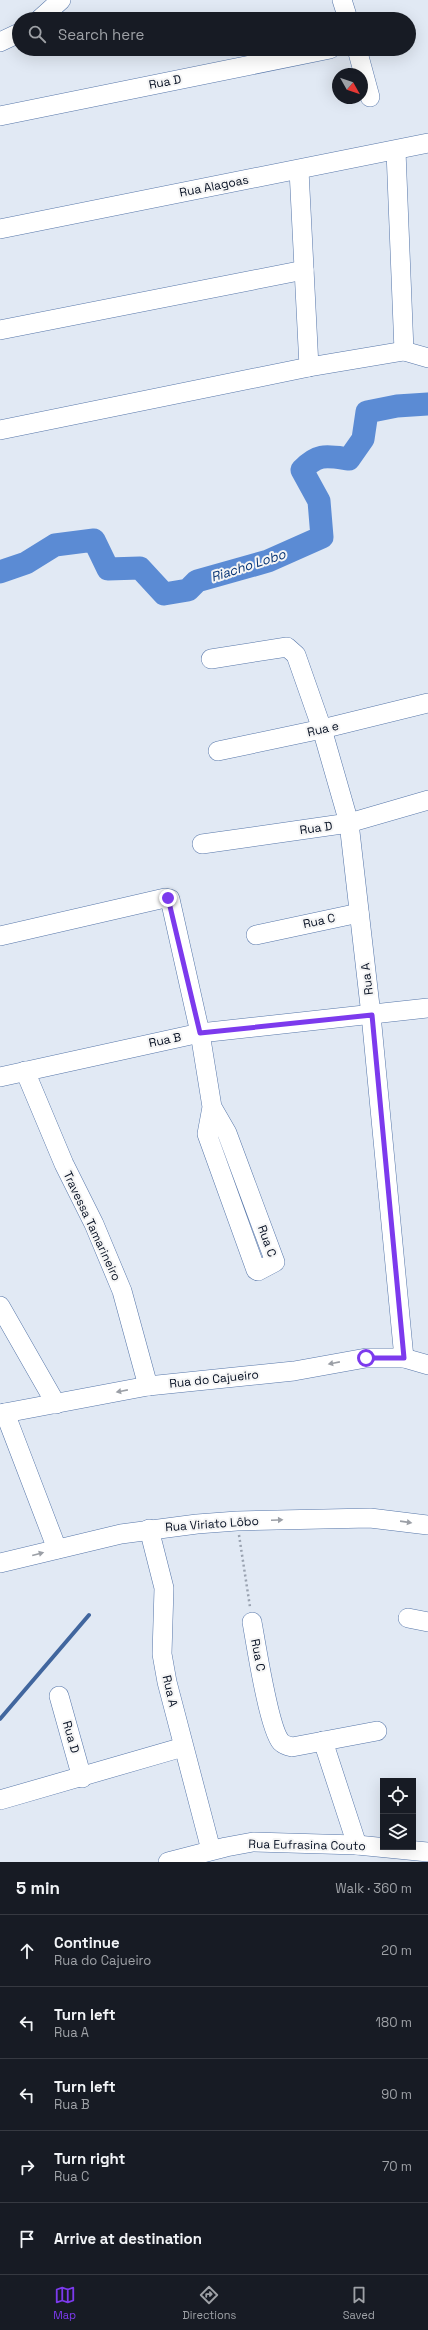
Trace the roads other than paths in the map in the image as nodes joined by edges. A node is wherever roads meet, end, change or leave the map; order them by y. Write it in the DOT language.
graph roads {
  1 [pos="62,0"];
  2 [pos="342,0"];
  3 [pos="48,12"];
  4 [pos="346,12"];
  5 [pos="12,36"];
  6 [pos="0,42"];
  7 [pos="296,56"];
  8 [pos="359,56"];
  9 [pos="370,97"];
  10 [pos="0,116"];
  11 [pos="428,143"];
  12 [pos="396,150"];
  13 [pos="299,170"];
  14 [pos="0,229"];
  15 [pos="304,270"];
  16 [pos="0,330"];
  17 [pos="404,351"];
  18 [pos="428,358"];
  19 [pos="309,367"];
  20 [pos="0,430"];
  21 [pos="211,659"];
  22 [pos="428,703"];
  23 [pos="322,729"];
  24 [pos="218,751"];
  25 [pos="428,800"];
  26 [pos="349,823"];
  27 [pos="202,844"];
  28 [pos="359,912"];
  29 [pos="256,935"];
  30 [pos="0,936"];
  31 [pos="428,1008"];
  32 [pos="372,1015"];
  33 [pos="200,1033"];
  34 [pos="25,1071"];
  35 [pos="0,1077"];
  36 [pos="212,1107"];
  37 [pos="243,1177"];
  38 [pos="224,1182"];
  39 [pos="0,1306"];
  40 [pos="404,1358"];
  41 [pos="428,1364"];
  42 [pos="148,1386"];
  43 [pos="56,1404"];
  44 [pos="2,1413"];
  45 [pos="428,1525"];
  46 [pos="149,1529"];
  47 [pos="57,1549"];
  48 [pos="0,1564"];
  49 [pos="408,1618"];
  50 [pos="252,1622"];
  51 [pos="428,1622"];
  52 [pos="59,1696"];
  53 [pos="377,1731"];
  54 [pos="323,1741"];
  55 [pos="184,1748"];
  56 [pos="82,1778"];
  57 [pos="0,1800"];
  58 [pos="357,1845"];
  59 [pos="428,1852"];
  60 [pos="222,1853"];
  61 [pos="168,1862"];
  1 -- 3 [label="street"];
  2 -- 4 [label="street"];
  5 -- 6 [label="street"];
  7 -- 10 [label="street, Rua D"];
  8 -- 9 [label="street"];
  11 -- 12 [label="street, Rua Alagoas"];
  12 -- 13 [label="street, Rua Alagoas"];
  12 -- 17 [label="street"];
  13 -- 14 [label="street, Rua Alagoas"];
  13 -- 15 [label="street"];
  15 -- 16 [label="street"];
  15 -- 19 [label="street"];
  17 -- 18 [label="street"];
  17 -- 19 [label="street"];
  19 -- 20 [label="street"];
  21 -- 23 [label="street, Rua A"];
  22 -- 23 [label="street, Rua e"];
  23 -- 24 [label="street, Rua e"];
  23 -- 26 [label="street, Rua A"];
  25 -- 26 [label="street, Rua D"];
  26 -- 27 [label="street, Rua D"];
  26 -- 28 [label="street, Rua A"];
  28 -- 29 [label="street, Rua C"];
  28 -- 32 [label="street, Rua A"];
  30 -- 33 [label="street, Rua C"];
  31 -- 32 [label="street, Rua B"];
  32 -- 33 [label="street, Rua B"];
  32 -- 40 [label="street, Rua A"];
  33 -- 34 [label="street, Rua B"];
  33 -- 36 [label="street, Rua C"];
  34 -- 35 [label="street, Rua B"];
  34 -- 42 [label="street, Travessa Tamarineiro"];
  36 -- 37 [label="street, Rua C"];
  36 -- 38 [label="street, Rua C"];
  37 -- 38 [label="street"];
  37 -- 38 [label="street, Rua C"];
  39 -- 43 [label="street"];
  40 -- 41 [label="street, Rua do Cajueiro"];
  40 -- 42 [label="street, Rua do Cajueiro, one-way"];
  42 -- 43 [label="street, Rua do Cajueiro, one-way"];
  43 -- 44 [label="street, Rua do Cajueiro"];
  44 -- 47 [label="street"];
  46 -- 45 [label="street, Rua Viriato Lôbo, one-way"];
  46 -- 47 [label="street, Rua Viriato Lôbo"];
  46 -- 55 [label="street, Rua A"];
  48 -- 47 [label="street, Rua Viriato Lôbo, one-way"];
  49 -- 51 [label="street"];
  50 -- 54 [label="street, Rua C"];
  52 -- 56 [label="street, Rua D"];
  53 -- 54 [label="street, Rua C"];
  54 -- 58 [label="street"];
  55 -- 56 [label="street"];
  55 -- 60 [label="street, Rua A"];
  56 -- 57 [label="street"];
  58 -- 59 [label="street, Rua Eufrasina Couto"];
  58 -- 60 [label="street, Rua Eufrasina Couto"];
  60 -- 61 [label="street"];
}
